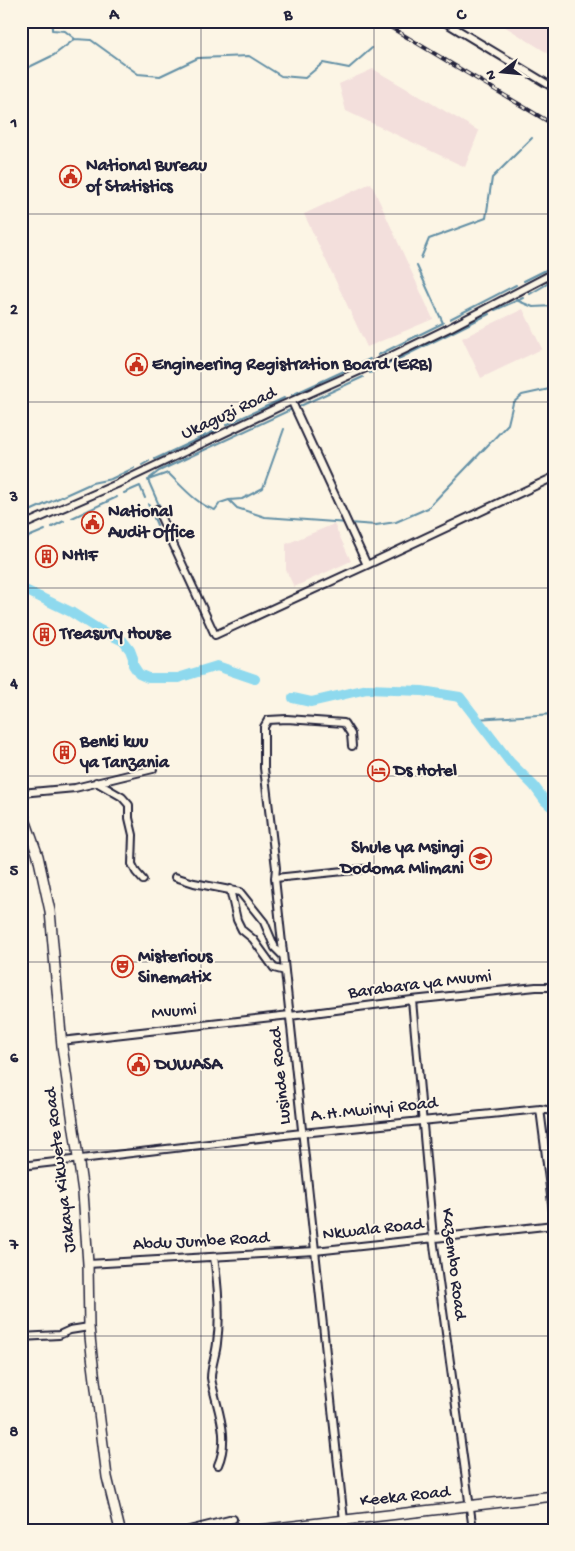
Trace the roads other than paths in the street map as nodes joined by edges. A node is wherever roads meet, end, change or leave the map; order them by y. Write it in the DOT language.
graph roads {
  1 [pos="443,21"];
  2 [pos="554,88"];
  3 [pos="554,274"];
  4 [pos="292,402"];
  5 [pos="554,477"];
  6 [pos="157,509"];
  7 [pos="21,526"];
  8 [pos="367,565"];
  9 [pos="352,746"];
  10 [pos="153,769"];
  11 [pos="96,782"];
  12 [pos="21,793"];
  13 [pos="21,808"];
  14 [pos="364,869"];
  15 [pos="174,877"];
  16 [pos="275,878"];
  17 [pos="143,880"];
  18 [pos="230,889"];
  19 [pos="283,956"];
  20 [pos="285,971"];
  21 [pos="554,987"];
  22 [pos="412,1000"];
  23 [pos="290,1015"];
  24 [pos="62,1040"];
  25 [pos="540,1109"];
  26 [pos="554,1110"];
  27 [pos="424,1120"];
  28 [pos="302,1133"];
  29 [pos="79,1160"];
  30 [pos="21,1166"];
  31 [pos="554,1219"];
  32 [pos="554,1225"];
  33 [pos="434,1238"];
  34 [pos="315,1251"];
  35 [pos="214,1257"];
  36 [pos="88,1264"];
  37 [pos="89,1327"];
  38 [pos="21,1337"];
  39 [pos="218,1465"];
  40 [pos="554,1496"];
  41 [pos="471,1506"];
  42 [pos="344,1519"];
  43 [pos="233,1520"];
  44 [pos="120,1530"];
  45 [pos="189,1530"];
  46 [pos="259,1530"];
  47 [pos="263,1530"];
  48 [pos="345,1530"];
  49 [pos="474,1530"];
  1 -- 2 [label="street"];
  3 -- 4 [label="street, Ukaguzi Road"];
  4 -- 7 [label="street, Ukaguzi Road"];
  4 -- 8 [label="street"];
  5 -- 8 [label="street"];
  6 -- 8 [label="street"];
  9 -- 16 [label="street, Lusinde Road"];
  10 -- 11 [label="street"];
  11 -- 12 [label="street"];
  11 -- 17 [label="street"];
  13 -- 24 [label="main road, Jakaya Kikwete Road"];
  14 -- 16 [label="street"];
  15 -- 18 [label="street"];
  16 -- 19 [label="street, Lusinde Road"];
  18 -- 19 [label="street"];
  18 -- 20 [label="street"];
  19 -- 20 [label="street, Lusinde Road"];
  20 -- 23 [label="street, Lusinde Road"];
  21 -- 22 [label="street, Barabara ya Mvumi"];
  22 -- 23 [label="street, Barabara ya Mvumi"];
  22 -- 27 [label="street, Kazembo Road"];
  23 -- 24 [label="street, Mvumi"];
  23 -- 28 [label="street, Lusinde Road"];
  24 -- 29 [label="main road, Jakaya Kikwete Road"];
  25 -- 26 [label="street, A.H.Mwinyi Road"];
  25 -- 27 [label="street, A.H.Mwinyi Road"];
  25 -- 31 [label="street"];
  27 -- 28 [label="street, A.H.Mwinyi Road"];
  27 -- 33 [label="street, Kazembo Road"];
  28 -- 29 [label="street, A.H.Mwinyi Road"];
  28 -- 34 [label="street, Lusinde Road"];
  29 -- 30 [label="street, A.H.Mwinyi Road"];
  29 -- 36 [label="main road, Jakaya Kikwete Road"];
  32 -- 33 [label="street, Nkwala Road"];
  33 -- 34 [label="street, Nkwala Road"];
  33 -- 41 [label="street, Kazembo Road"];
  34 -- 35 [label="street, Abdu Jumbe Road"];
  34 -- 42 [label="street, Lusinde Road"];
  35 -- 36 [label="street, Abdu Jumbe Road"];
  35 -- 39 [label="street"];
  36 -- 37 [label="main road, Jakaya Kikwete Road"];
  37 -- 38 [label="street"];
  37 -- 44 [label="main road, Jakaya Kikwete Road"];
  40 -- 41 [label="main road, Keeka Road"];
  41 -- 42 [label="main road, Keeka Road"];
  41 -- 49 [label="street, Kazembo Road"];
  42 -- 47 [label="main road, Keeka Road"];
  42 -- 48 [label="street, Lusinde Road"];
  43 -- 45 [label="street"];
  46 -- 47 [label="main road, Keeka Road"];
}
